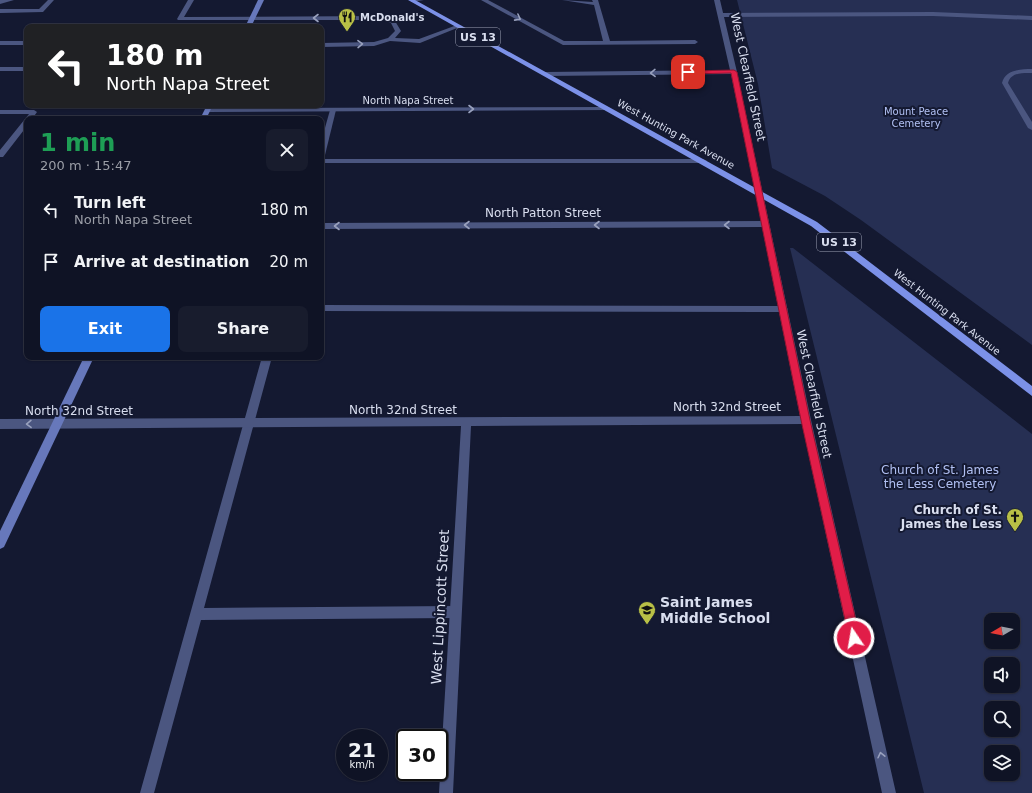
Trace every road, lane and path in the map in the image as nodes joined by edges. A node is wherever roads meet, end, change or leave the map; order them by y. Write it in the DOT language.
graph roads {
  1 [pos="11,0"];
  2 [pos="51,0"];
  3 [pos="191,0"];
  4 [pos="261,0"];
  5 [pos="412,0"];
  6 [pos="421,0"];
  7 [pos="484,0"];
  8 [pos="565,0"];
  9 [pos="717,0"];
  10 [pos="0,2"];
  11 [pos="596,2"];
  12 [pos="0,11"];
  13 [pos="722,15"];
  14 [pos="252,18"];
  15 [pos="1032,18"];
  16 [pos="249,24"];
  17 [pos="459,26"];
  18 [pos="390,39"];
  19 [pos="695,42"];
  20 [pos="0,43"];
  21 [pos="24,43"];
  22 [pos="607,43"];
  23 [pos="324,45"];
  24 [pos="0,69"];
  25 [pos="24,69"];
  26 [pos="1032,71"];
  27 [pos="734,72"];
  28 [pos="546,74"];
  29 [pos="209,108"];
  30 [pos="608,109"];
  31 [pos="333,110"];
  32 [pos="0,112"];
  33 [pos="31,116"];
  34 [pos="24,125"];
  35 [pos="1032,128"];
  36 [pos="324,144"];
  37 [pos="0,155"];
  38 [pos="324,161"];
  39 [pos="703,161"];
  40 [pos="759,192"];
  41 [pos="766,224"];
  42 [pos="324,226"];
  43 [pos="324,308"];
  44 [pos="782,308"];
  45 [pos="89,360"];
  46 [pos="266,360"];
  47 [pos="1032,392"];
  48 [pos="806,420"];
  49 [pos="466,422"];
  50 [pos="250,423"];
  51 [pos="0,424"];
  52 [pos="57,424"];
  53 [pos="0,543"];
  54 [pos="455,612"];
  55 [pos="197,614"];
  56 [pos="147,793"];
  57 [pos="446,793"];
  58 [pos="889,793"];
  1 -- 10 [label="street"];
  2 -- 12 [label="street"];
  3 -- 14 [label="street"];
  4 -- 14 [label="main road"];
  5 -- 6 [label="street"];
  5 -- 17 [label="main road, West Hunting Park Avenue / US 13"];
  7 -- 22 [label="street, one-way"];
  8 -- 11 [label="street"];
  9 -- 13 [label="street, West Clearfield Street"];
  11 -- 22 [label="street"];
  13 -- 15 [label="street"];
  13 -- 27 [label="street, West Clearfield Street"];
  14 -- 16 [label="main road"];
  18 -- 14 [label="street, one-way"];
  17 -- 18 [label="street"];
  17 -- 28 [label="main road, West Hunting Park Avenue / US 13"];
  23 -- 18 [label="street, one-way"];
  19 -- 22 [label="street"];
  20 -- 21 [label="street"];
  24 -- 25 [label="street"];
  26 -- 35 [label="street"];
  27 -- 28 [label="street, one-way"];
  27 -- 40 [label="street, West Clearfield Street"];
  28 -- 30 [label="main road, West Hunting Park Avenue / US 13"];
  29 -- 31 [label="street, North Napa Street"];
  31 -- 30 [label="street, North Napa Street, one-way"];
  30 -- 39 [label="main road, West Hunting Park Avenue / US 13"];
  31 -- 36 [label="street"];
  32 -- 33 [label="street"];
  34 -- 37 [label="street"];
  38 -- 39 [label="street"];
  39 -- 40 [label="main road, West Hunting Park Avenue / US 13"];
  40 -- 41 [label="street, West Clearfield Street"];
  40 -- 47 [label="main road, West Hunting Park Avenue / US 13"];
  41 -- 42 [label="street, North Patton Street, one-way"];
  41 -- 44 [label="street, West Clearfield Street"];
  43 -- 44 [label="street"];
  44 -- 48 [label="street, West Clearfield Street"];
  45 -- 52 [label="main road"];
  46 -- 50 [label="street"];
  48 -- 49 [label="street, North 32nd Street"];
  58 -- 48 [label="street, West Clearfield Street, one-way"];
  49 -- 50 [label="street, North 32nd Street"];
  49 -- 54 [label="street, West Lippincott Street"];
  50 -- 52 [label="street, North 32nd Street"];
  50 -- 55 [label="street"];
  52 -- 51 [label="street, North 32nd Street, one-way"];
  52 -- 53 [label="main road"];
  54 -- 55 [label="street"];
  54 -- 57 [label="street, West Lippincott Street"];
  55 -- 56 [label="street"];
}
